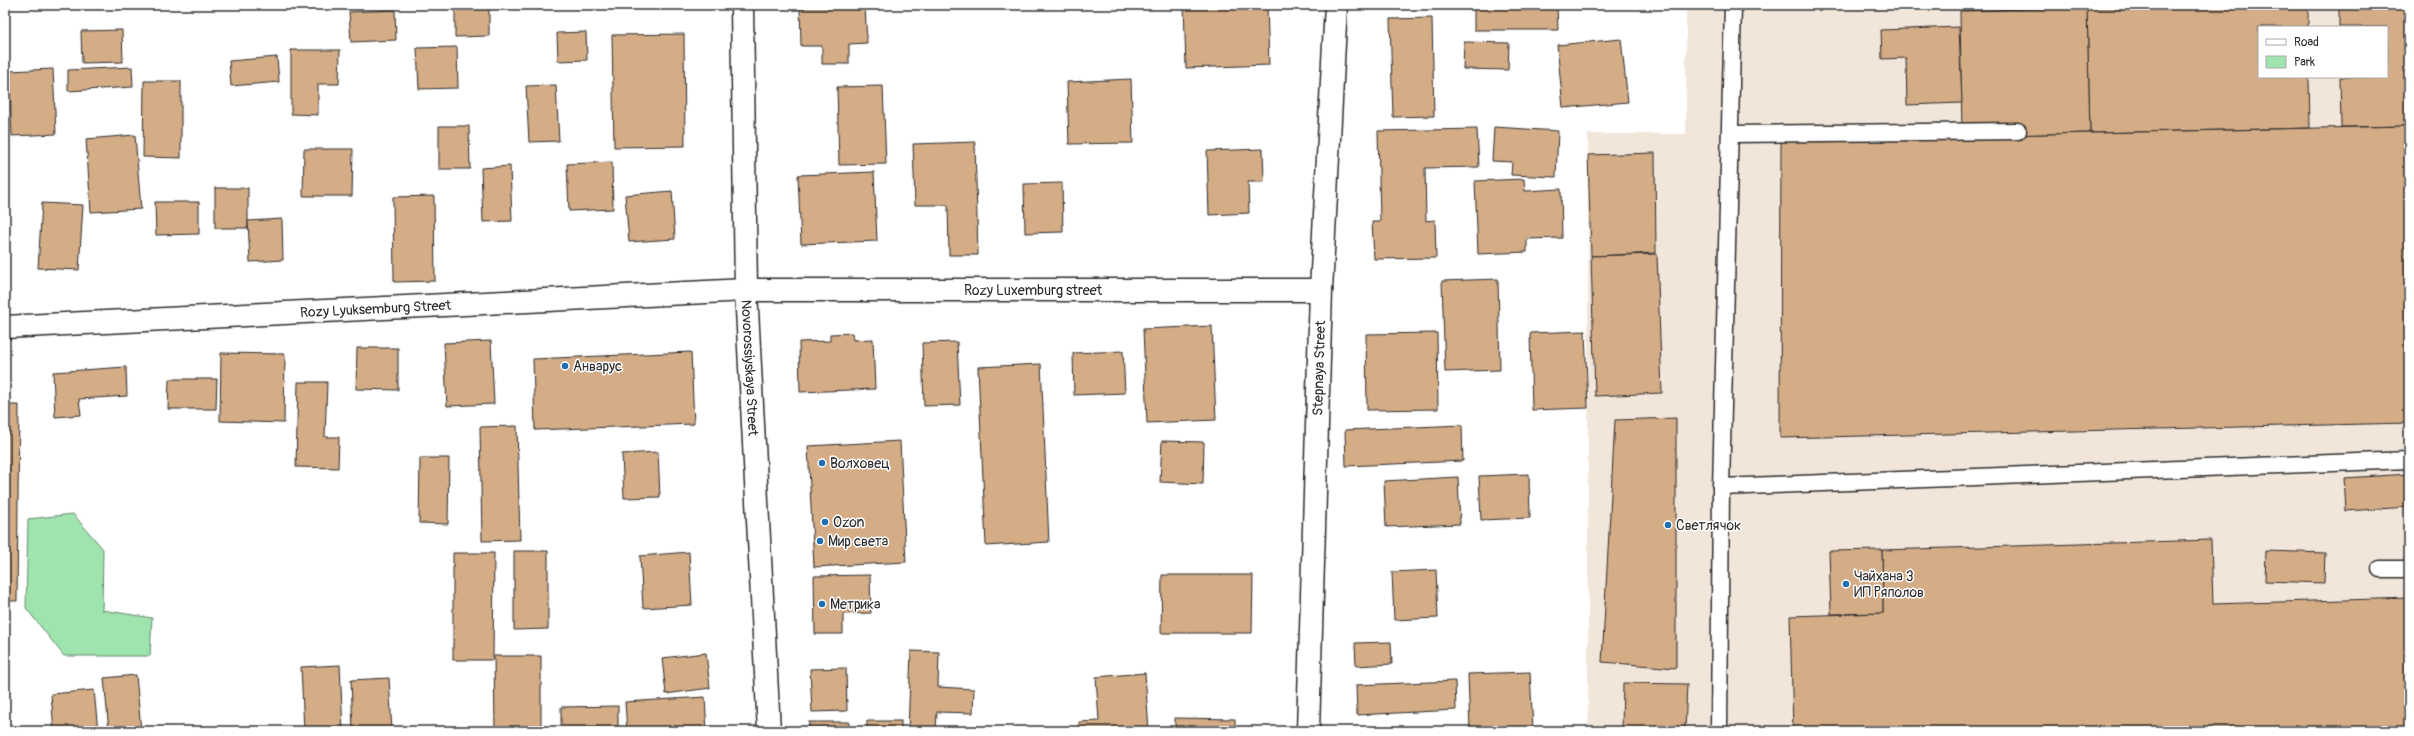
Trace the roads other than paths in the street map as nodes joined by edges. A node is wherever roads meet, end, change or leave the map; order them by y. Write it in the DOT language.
graph roads {
  1 [pos="742,5"];
  2 [pos="1336,5"];
  3 [pos="1733,5"];
  4 [pos="2018,132"];
  5 [pos="1730,134"];
  6 [pos="746,290"];
  7 [pos="1321,290"];
  8 [pos="5,327"];
  9 [pos="2409,460"];
  10 [pos="1722,487"];
  11 [pos="2380,569"];
  12 [pos="2409,569"];
  13 [pos="769,731"];
  14 [pos="1308,731"];
  15 [pos="1719,731"];
  1 -- 6 [label="street, Novorossiyskaya Street"];
  2 -- 7 [label="street, Stepnaya Street"];
  3 -- 5 [label="lane"];
  4 -- 5 [label="lane"];
  5 -- 10 [label="lane"];
  6 -- 7 [label="street, Rozy Luxemburg street"];
  6 -- 8 [label="street, Rozy Lyuksemburg Street"];
  6 -- 13 [label="street, Novorossiyskaya Street"];
  7 -- 14 [label="street, Stepnaya Street"];
  9 -- 10 [label="lane"];
  10 -- 15 [label="lane"];
  11 -- 12 [label="lane"];
}
